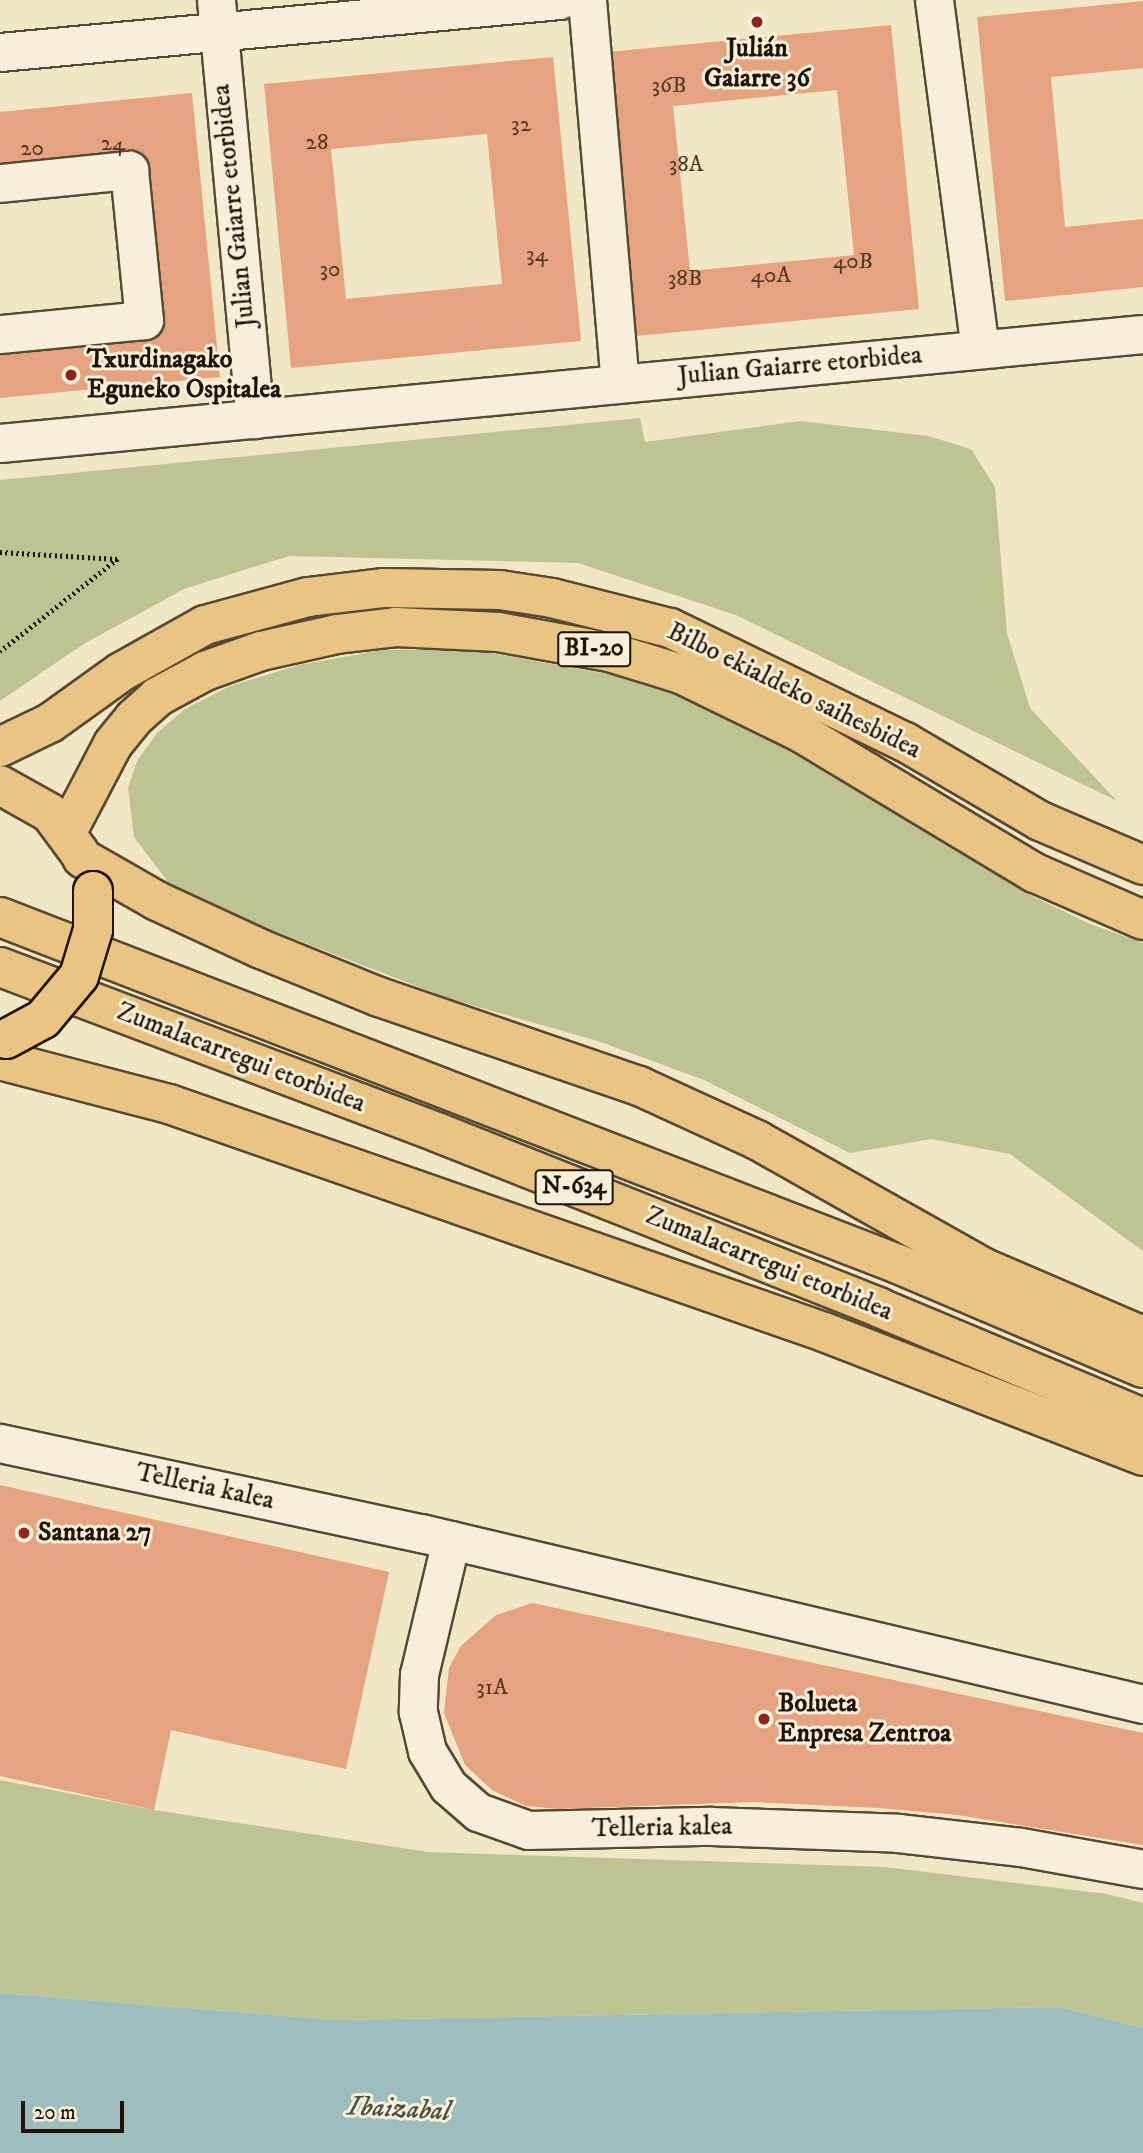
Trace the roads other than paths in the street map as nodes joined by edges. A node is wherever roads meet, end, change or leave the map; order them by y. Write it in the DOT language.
graph roads {
  1 [pos="560,0"];
  2 [pos="587,0"];
  3 [pos="934,0"];
  4 [pos="217,17"];
  5 [pos="0,52"];
  6 [pos="0,183"];
  7 [pos="0,334"];
  8 [pos="1143,334"];
  9 [pos="980,349"];
  10 [pos="620,383"];
  11 [pos="255,419"];
  12 [pos="0,443"];
  13 [pos="0,747"];
  14 [pos="0,785"];
  15 [pos="81,860"];
  16 [pos="1143,865"];
  17 [pos="6,919"];
  18 [pos="1143,920"];
  19 [pos="0,967"];
  20 [pos="2,1046"];
  21 [pos="1143,1336"];
  22 [pos="1143,1367"];
  23 [pos="1143,1418"];
  24 [pos="0,1443"];
  25 [pos="1143,1457"];
  26 [pos="451,1540"];
  27 [pos="1143,1704"];
  28 [pos="1143,1869"];
  1 -- 4 [label="street"];
  2 -- 10 [label="street"];
  3 -- 9 [label="street"];
  4 -- 5 [label="street"];
  4 -- 11 [label="street, Julian Gaiarre etorbidea"];
  6 -- 7 [label="street"];
  8 -- 9 [label="street, Julian Gaiarre etorbidea"];
  9 -- 10 [label="street, Julian Gaiarre etorbidea"];
  10 -- 11 [label="street, Julian Gaiarre etorbidea"];
  11 -- 12 [label="street, Julian Gaiarre etorbidea"];
  13 -- 16 [label="main road, Bilbo ekialdeko saihesbidea / BI-20"];
  14 -- 15 [label="main road"];
  15 -- 18 [label="main road, Bilbo ekialdeko saihesbidea / BI-20"];
  15 -- 20 [label="main road, bridge"];
  15 -- 21 [label="main road"];
  17 -- 22 [label="main road, Zumalacarregui etorbidea / N-634"];
  19 -- 23 [label="main road, Zumalacarregui etorbidea / N-634"];
  20 -- 25 [label="main road, N-634"];
  24 -- 26 [label="street, Telleria kalea"];
  26 -- 27 [label="street, Telleria kalea"];
  26 -- 28 [label="street, Telleria kalea"];
}
